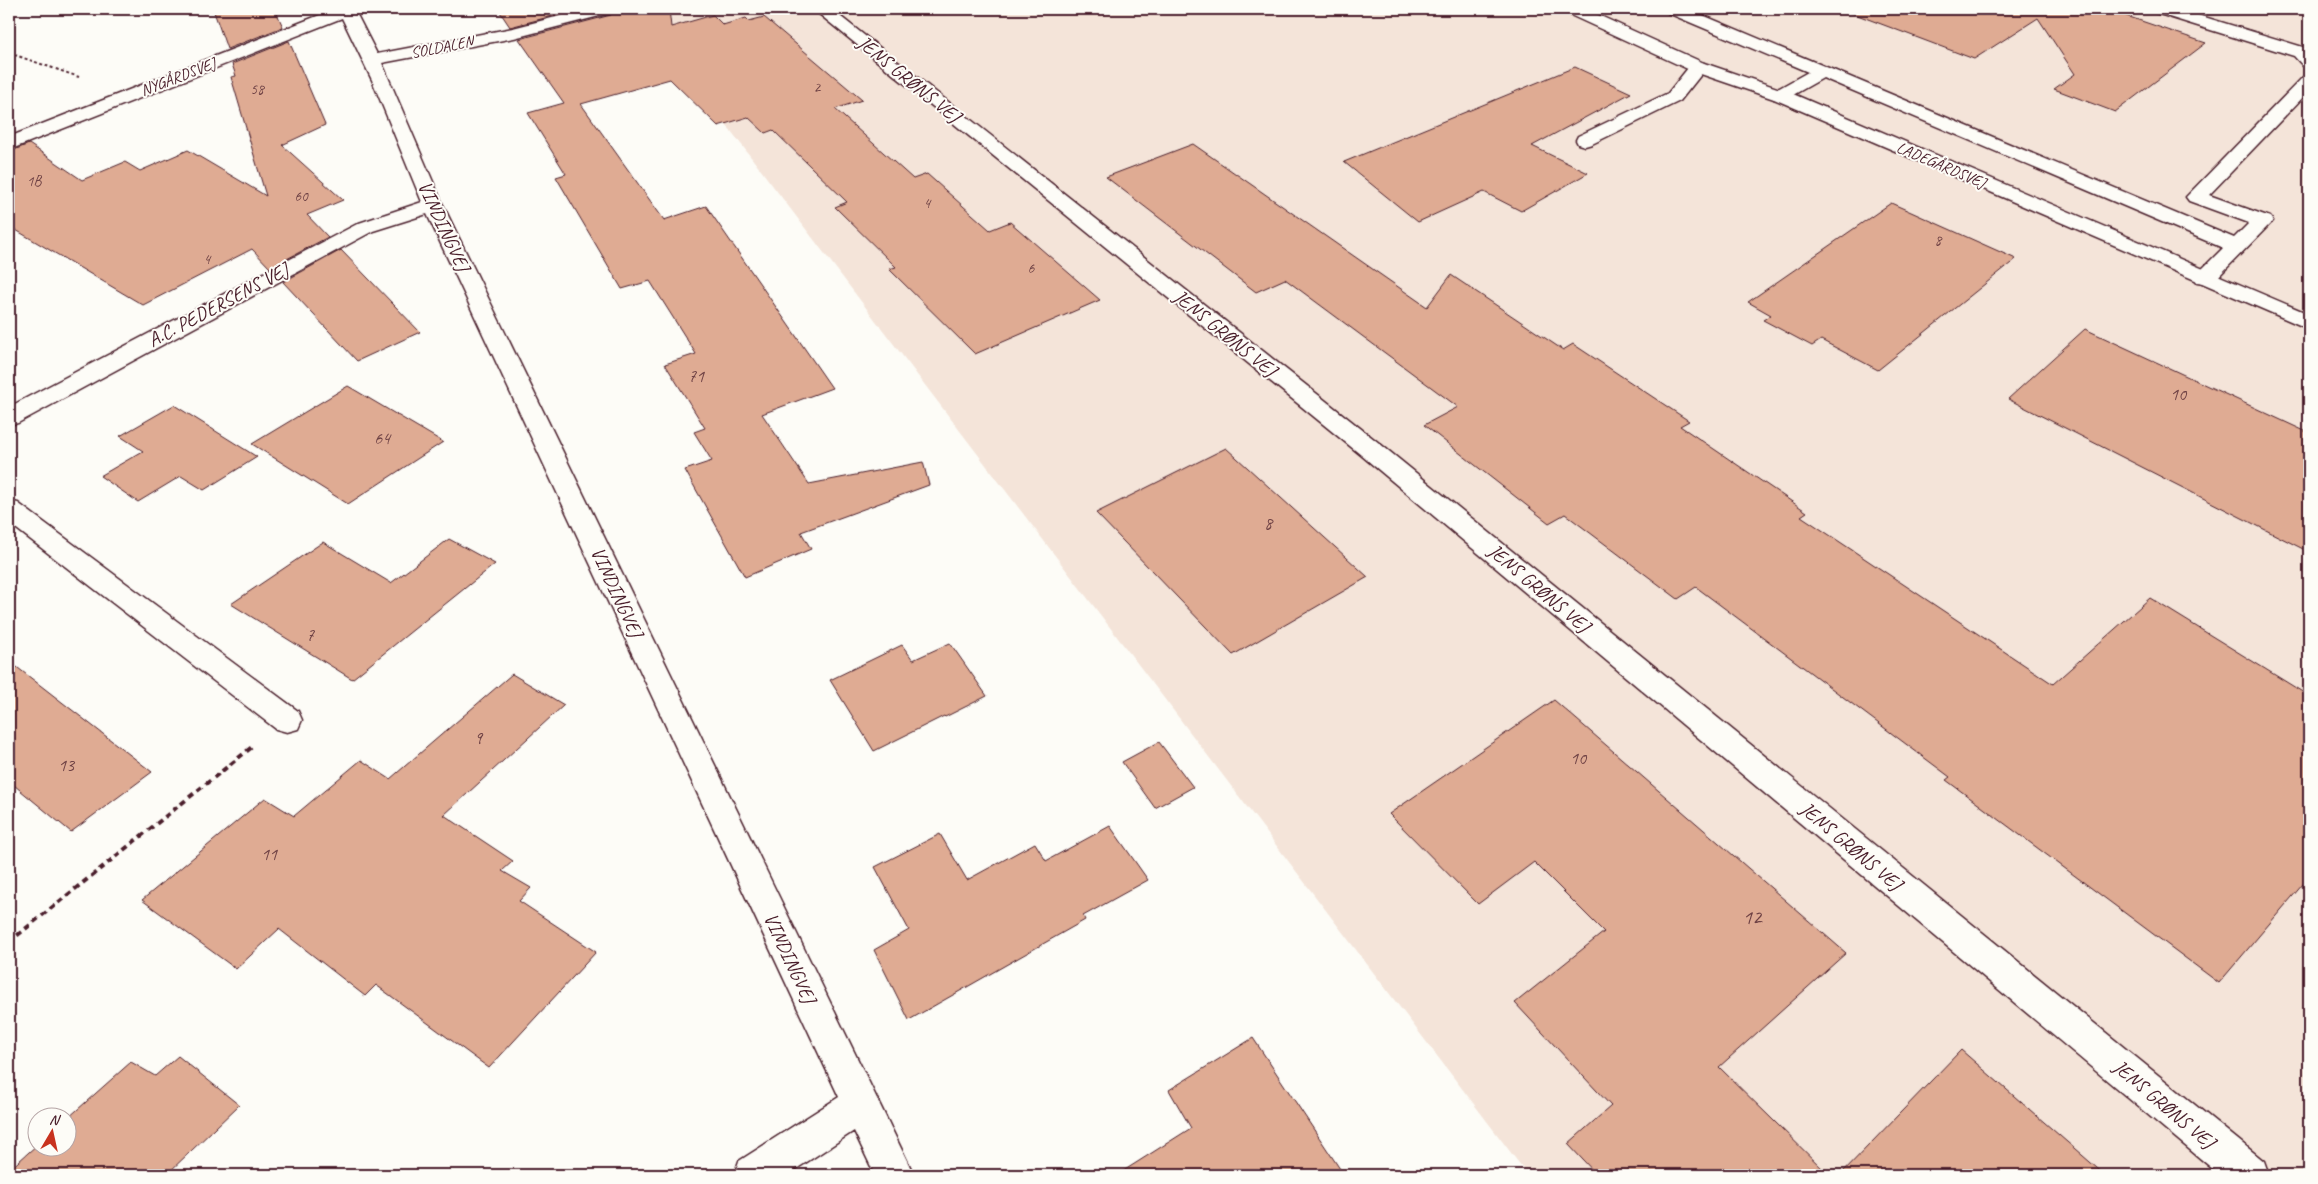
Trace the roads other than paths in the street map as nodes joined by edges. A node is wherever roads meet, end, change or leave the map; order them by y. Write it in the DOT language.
graph roads {
  1 [pos="605,9"];
  2 [pos="821,9"];
  3 [pos="1572,9"];
  4 [pos="1674,9"];
  5 [pos="2162,9"];
  6 [pos="345,10"];
  7 [pos="514,33"];
  8 [pos="2309,62"];
  9 [pos="1698,66"];
  10 [pos="390,71"];
  11 [pos="1823,71"];
  12 [pos="2309,81"];
  13 [pos="1780,95"];
  14 [pos="1585,140"];
  15 [pos="9,144"];
  16 [pos="433,205"];
  17 [pos="2236,246"];
  18 [pos="2205,277"];
  19 [pos="2309,322"];
  20 [pos="9,417"];
  21 [pos="9,510"];
  22 [pos="287,720"];
  23 [pos="860,1105"];
  24 [pos="753,1175"];
  25 [pos="895,1175"];
  26 [pos="2250,1175"];
  1 -- 7 [label="street, SOLDALEN"];
  2 -- 26 [label="street, JENS GRØNS VEJ"];
  3 -- 9 [label="street, LADEGÅRDSVEJ"];
  4 -- 11 [label="street"];
  5 -- 8 [label="street"];
  6 -- 10 [label="street, VINDINGVEJ"];
  6 -- 15 [label="street, NYGÅRDSVEJ"];
  7 -- 10 [label="street, SOLDALEN"];
  7 -- 10 [label="street, SOLDALEN"];
  9 -- 13 [label="street, LADEGÅRDSVEJ"];
  9 -- 14 [label="street"];
  10 -- 16 [label="street, VINDINGVEJ"];
  11 -- 13 [label="street"];
  11 -- 17 [label="street"];
  12 -- 17 [label="street"];
  13 -- 18 [label="street, LADEGÅRDSVEJ"];
  16 -- 20 [label="street, A.C. PEDERSENS VEJ"];
  16 -- 23 [label="street, VINDINGVEJ"];
  17 -- 18 [label="street"];
  18 -- 19 [label="street, LADEGÅRDSVEJ"];
  21 -- 22 [label="street"];
  23 -- 24 [label="street"];
  23 -- 25 [label="street, VINDINGVEJ"];
}
